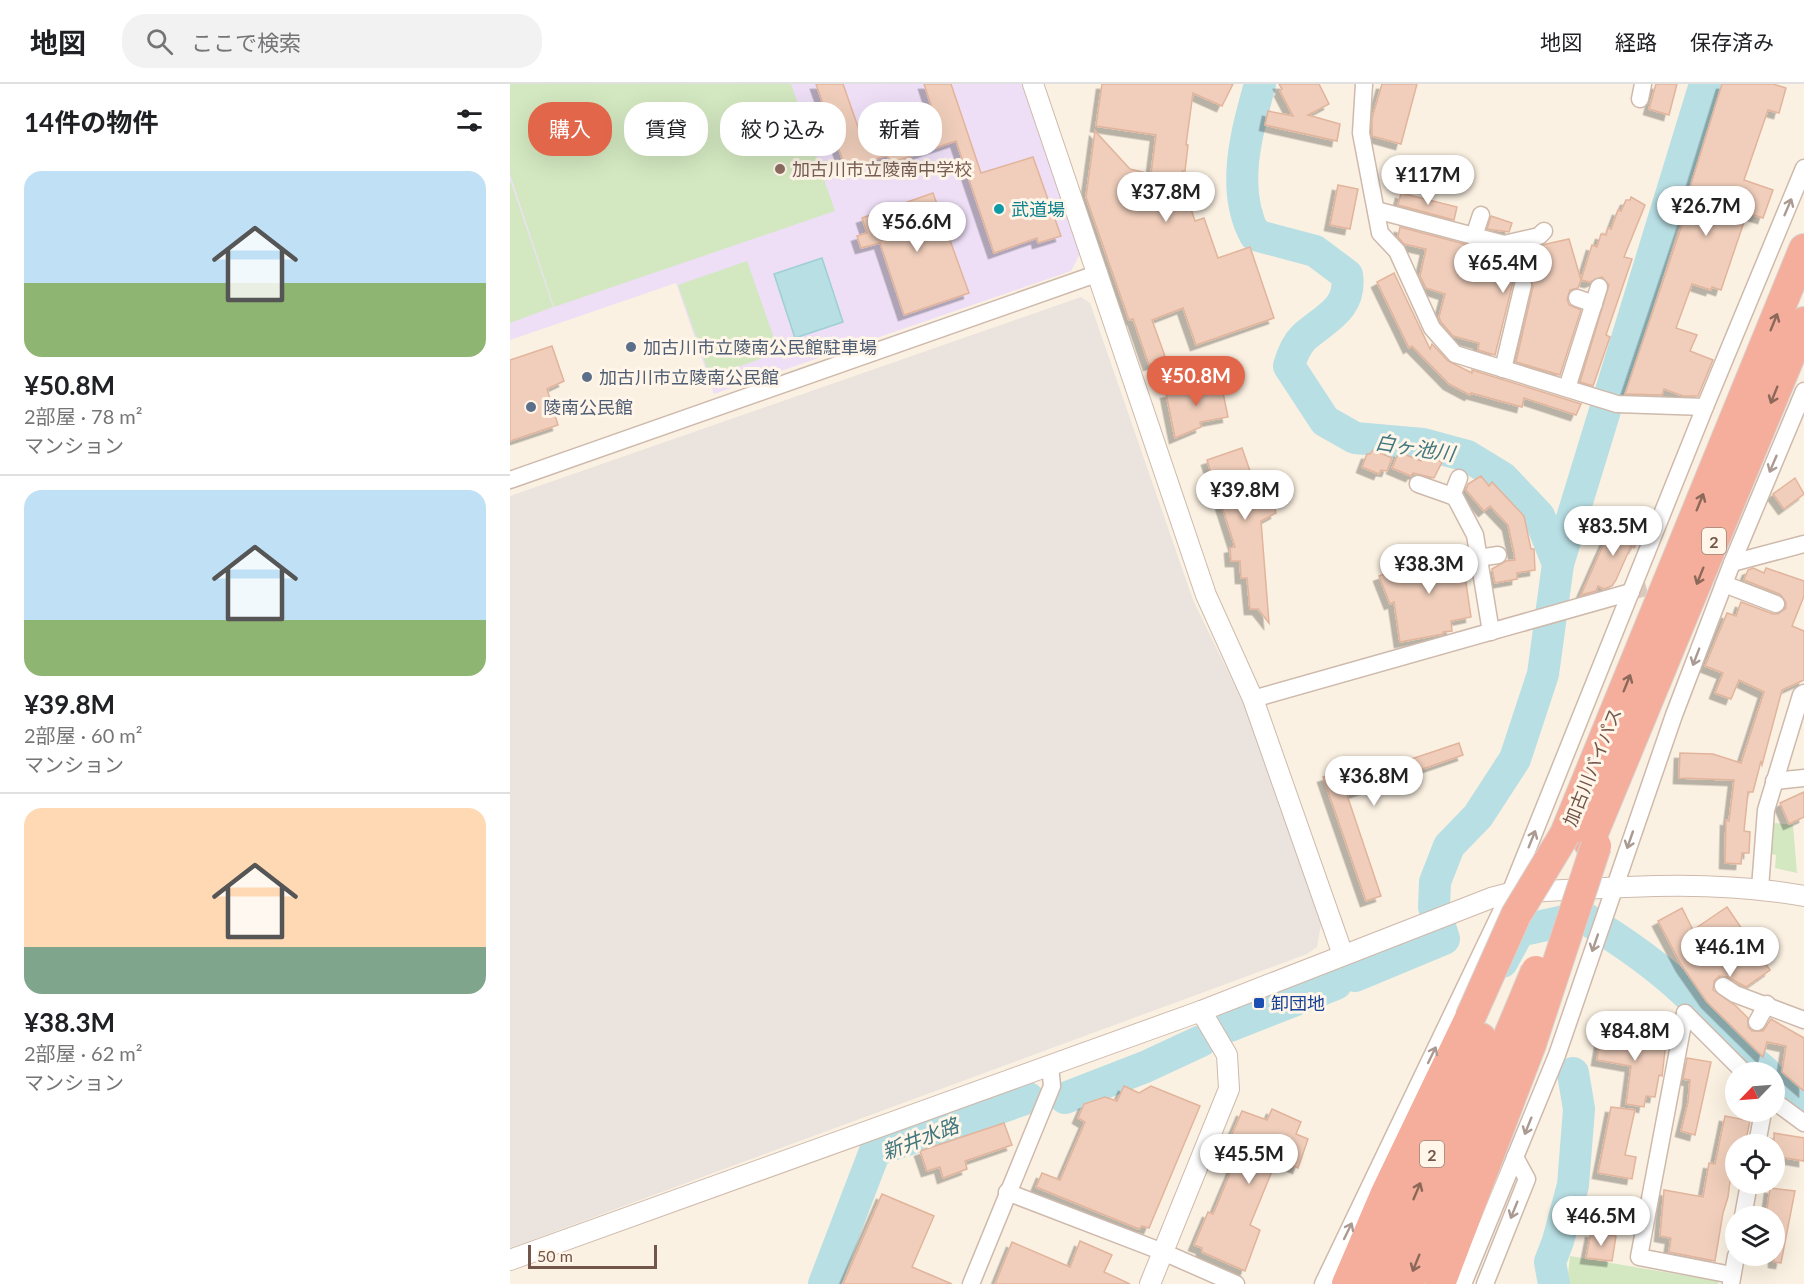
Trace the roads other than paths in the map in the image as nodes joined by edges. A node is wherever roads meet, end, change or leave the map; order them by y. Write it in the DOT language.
graph roads {
  1 [pos="1033,84"];
  2 [pos="1364,84"];
  3 [pos="1804,168"];
  4 [pos="1376,210"];
  5 [pos="1480,215"];
  6 [pos="1544,231"];
  7 [pos="1474,236"];
  8 [pos="1804,249"];
  9 [pos="1098,273"];
  10 [pos="1523,285"];
  11 [pos="1599,287"];
  12 [pos="1577,298"];
  13 [pos="1594,304"];
  14 [pos="1804,322"];
  15 [pos="1503,369"];
  16 [pos="1568,388"];
  17 [pos="1804,391"];
  18 [pos="1705,407"];
  19 [pos="1459,478"];
  20 [pos="510,480"];
  21 [pos="1418,484"];
  22 [pos="1452,496"];
  23 [pos="1804,544"];
  24 [pos="1498,555"];
  25 [pos="1478,558"];
  26 [pos="1732,563"];
  27 [pos="1724,584"];
  28 [pos="1631,592"];
  29 [pos="1776,604"];
  30 [pos="1491,632"];
  31 [pos="1804,693"];
  32 [pos="1253,699"];
  33 [pos="1804,778"];
  34 [pos="1774,781"];
  35 [pos="1583,841"];
  36 [pos="1614,887"];
  37 [pos="1760,888"];
  38 [pos="1510,893"];
  39 [pos="1804,896"];
  40 [pos="1343,955"];
  41 [pos="1723,986"];
  42 [pos="1767,1004"];
  43 [pos="1201,1011"];
  44 [pos="1804,1020"];
  45 [pos="1757,1022"];
  46 [pos="1499,1030"];
  47 [pos="1734,1062"];
  48 [pos="1050,1065"];
  49 [pos="1785,1107"];
  50 [pos="1802,1116"];
  51 [pos="1515,1157"];
  52 [pos="1007,1192"];
  53 [pos="1163,1252"];
  54 [pos="510,1260"];
  55 [pos="1732,1280"];
  56 [pos="971,1284"];
  57 [pos="1150,1284"];
  58 [pos="1236,1284"];
  59 [pos="1323,1284"];
  60 [pos="1347,1284"];
  61 [pos="1378,1284"];
  62 [pos="1408,1284"];
  63 [pos="1440,1284"];
  64 [pos="1463,1284"];
  65 [pos="1485,1284"];
  1 -- 9 [label="street"];
  2 -- 4 [label="street"];
  18 -- 3 [label="street, one-way"];
  4 -- 7 [label="street"];
  4 -- 15 [label="street"];
  5 -- 7 [label="street"];
  6 -- 7 [label="street"];
  35 -- 8 [label="highway, 加古川バイパス / 2, one-way"];
  9 -- 20 [label="street"];
  9 -- 32 [label="street"];
  10 -- 15 [label="street"];
  11 -- 13 [label="street"];
  12 -- 13 [label="street"];
  13 -- 16 [label="street"];
  14 -- 35 [label="highway, 加古川バイパス / 2, one-way"];
  15 -- 16 [label="street"];
  16 -- 18 [label="street"];
  17 -- 26 [label="street, one-way"];
  18 -- 28 [label="street"];
  19 -- 22 [label="street"];
  21 -- 22 [label="street"];
  22 -- 25 [label="street"];
  23 -- 26 [label="street"];
  24 -- 25 [label="street"];
  25 -- 30 [label="street"];
  26 -- 27 [label="street"];
  27 -- 29 [label="street"];
  27 -- 36 [label="street, one-way"];
  28 -- 30 [label="street"];
  38 -- 28 [label="street, one-way"];
  30 -- 32 [label="street"];
  31 -- 34 [label="street"];
  32 -- 40 [label="street"];
  33 -- 34 [label="street"];
  34 -- 37 [label="street"];
  35 -- 46 [label="highway, 加古川バイパス / 2, bridge"];
  35 -- 46 [label="highway, 2, bridge"];
  36 -- 37 [label="street"];
  36 -- 38 [label="street"];
  36 -- 51 [label="street, one-way"];
  37 -- 39 [label="street"];
  38 -- 40 [label="street"];
  59 -- 38 [label="street, one-way"];
  40 -- 43 [label="street"];
  41 -- 42 [label="street"];
  42 -- 44 [label="street"];
  42 -- 45 [label="street"];
  43 -- 48 [label="street"];
  43 -- 53 [label="street"];
  46 -- 60 [label="highway"];
  61 -- 46 [label="highway, 加古川バイパス / 2, one-way"];
  46 -- 62 [label="highway, 加古川バイパス / 2, one-way"];
  46 -- 63 [label="highway, 2"];
  47 -- 55 [label="street"];
  48 -- 52 [label="street"];
  48 -- 54 [label="street"];
  49 -- 50 [label="street"];
  51 -- 64 [label="street"];
  51 -- 65 [label="street, one-way"];
  52 -- 53 [label="street"];
  52 -- 56 [label="street"];
  53 -- 57 [label="street"];
  53 -- 58 [label="street"];
}
